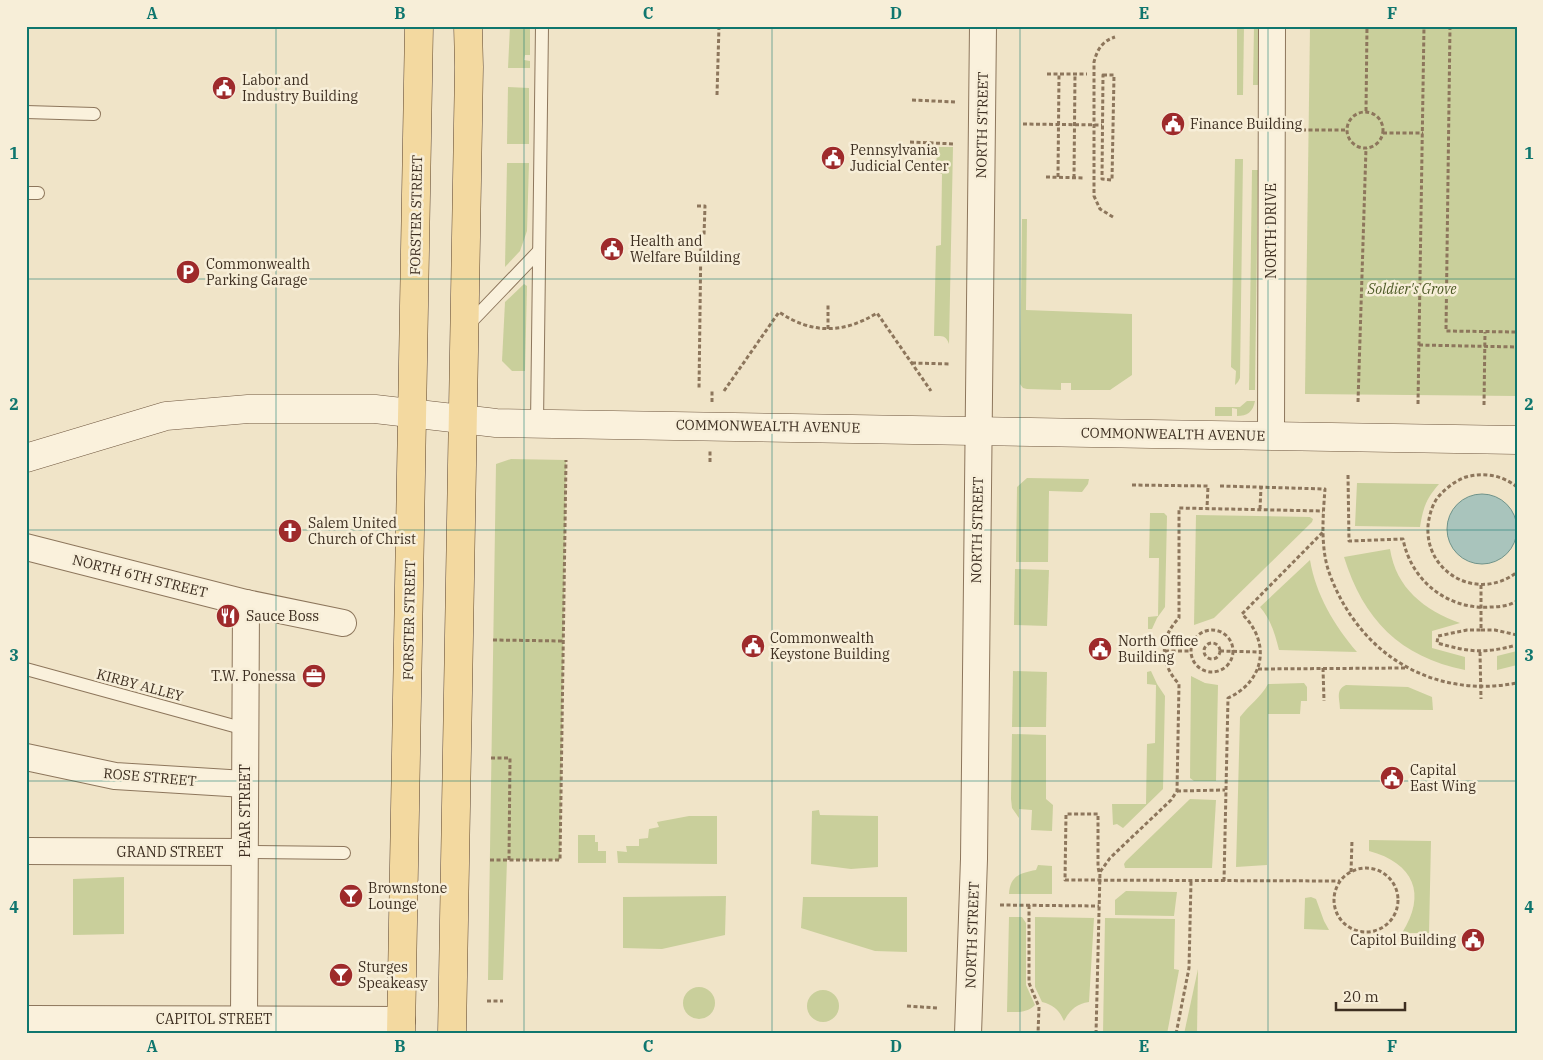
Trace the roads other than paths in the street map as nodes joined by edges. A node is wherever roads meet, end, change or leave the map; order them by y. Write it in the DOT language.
graph roads {
  1 [pos="419,26"];
  2 [pos="468,26"];
  3 [pos="478,26"];
  4 [pos="542,26"];
  5 [pos="983,26"];
  6 [pos="1272,26"];
  7 [pos="469,67"];
  8 [pos="26,112"];
  9 [pos="94,114"];
  10 [pos="539,251"];
  11 [pos="464,328"];
  12 [pos="413,413"];
  13 [pos="463,419"];
  14 [pos="537,423"];
  15 [pos="978,430"];
  16 [pos="1271,436"];
  17 [pos="1517,440"];
  18 [pos="26,458"];
  19 [pos="26,547"];
  20 [pos="246,603"];
  21 [pos="343,623"];
  22 [pos="26,669"];
  23 [pos="245,729"];
  24 [pos="26,757"];
  25 [pos="245,784"];
  26 [pos="26,851"];
  27 [pos="245,852"];
  28 [pos="344,853"];
  29 [pos="26,1019"];
  30 [pos="244,1019"];
  31 [pos="402,1027"];
  32 [pos="452,1034"];
  33 [pos="968,1034"];
  1 -- 12 [label="main road, FORSTER STREET"];
  2 -- 7 [label="main road"];
  3 -- 7 [label="main road"];
  4 -- 10 [label="lane"];
  5 -- 15 [label="street, NORTH STREET"];
  6 -- 16 [label="street, NORTH DRIVE"];
  7 -- 11 [label="main road"];
  8 -- 9 [label="lane"];
  10 -- 11 [label="lane"];
  10 -- 14 [label="lane"];
  11 -- 13 [label="main road"];
  12 -- 13 [label="street, COMMONWEALTH AVENUE"];
  12 -- 18 [label="street, COMMONWEALTH AVENUE"];
  12 -- 31 [label="main road, FORSTER STREET"];
  13 -- 14 [label="street, COMMONWEALTH AVENUE"];
  13 -- 32 [label="main road"];
  14 -- 15 [label="street, COMMONWEALTH AVENUE"];
  15 -- 16 [label="street, COMMONWEALTH AVENUE"];
  15 -- 33 [label="street, NORTH STREET"];
  16 -- 17 [label="street, COMMONWEALTH AVENUE"];
  19 -- 20 [label="street, NORTH 6TH STREET"];
  20 -- 21 [label="street, NORTH 6TH STREET"];
  20 -- 23 [label="street, PEAR STREET"];
  22 -- 23 [label="lane, KIRBY ALLEY"];
  23 -- 25 [label="street, PEAR STREET"];
  24 -- 25 [label="street, ROSE STREET"];
  25 -- 27 [label="street, PEAR STREET"];
  26 -- 27 [label="street, GRAND STREET"];
  27 -- 28 [label="lane, GRAND STREET"];
  27 -- 30 [label="street, PEAR STREET"];
  29 -- 30 [label="street, CAPITOL STREET"];
  30 -- 31 [label="street, CAPITOL STREET"];
}
